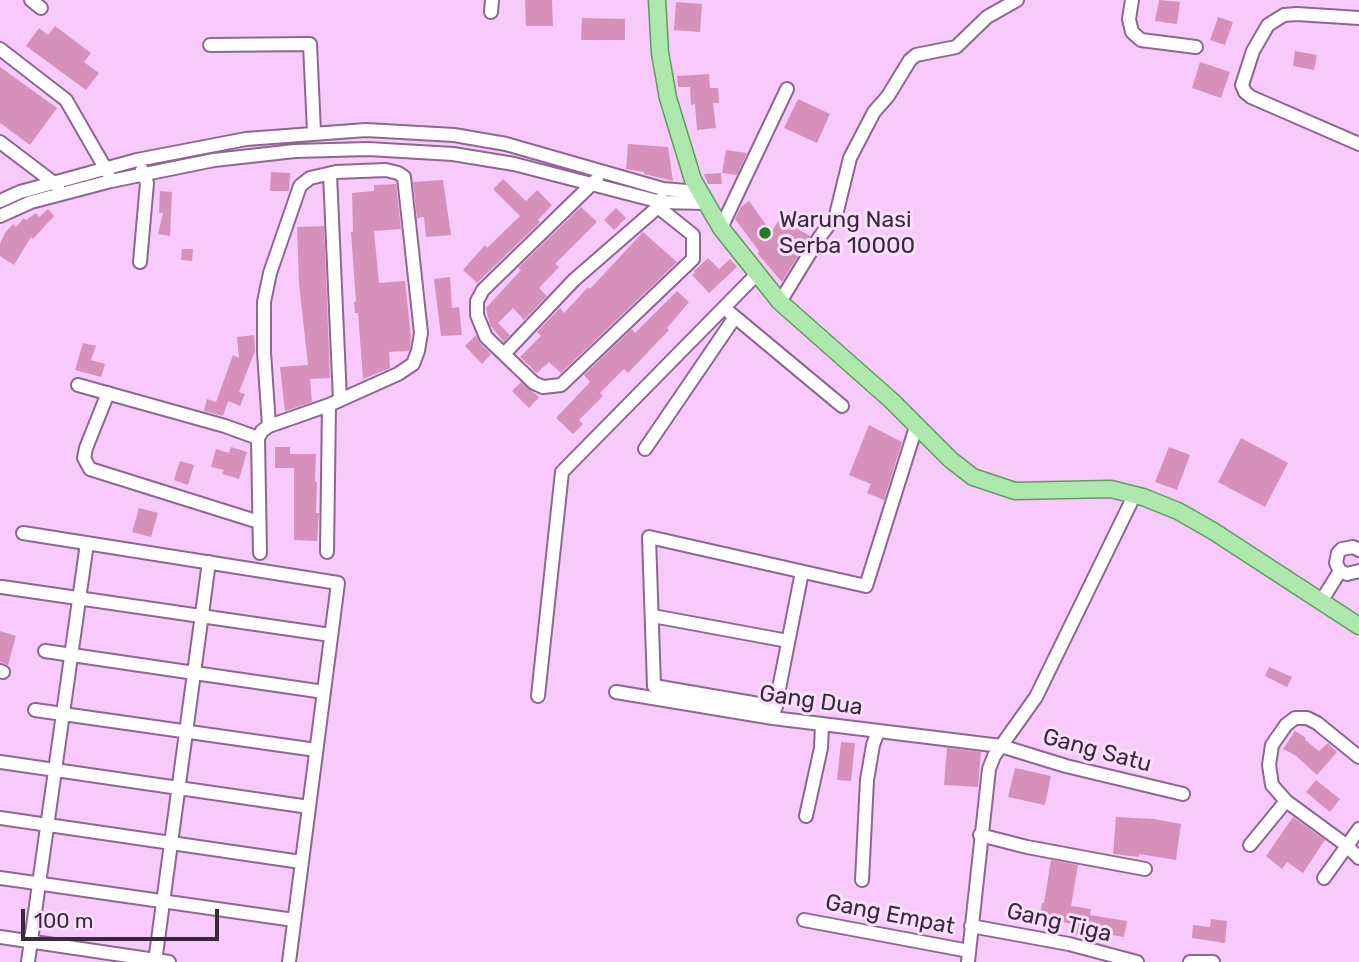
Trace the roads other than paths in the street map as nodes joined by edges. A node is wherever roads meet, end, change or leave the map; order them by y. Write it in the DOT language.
graph roads {
  1 [pos="657,0"];
  2 [pos="1017,0"];
  3 [pos="1132,0"];
  4 [pos="1359,18"];
  5 [pos="209,44"];
  6 [pos="1196,47"];
  7 [pos="0,49"];
  8 [pos="788,89"];
  9 [pos="381,130"];
  10 [pos="342,131"];
  11 [pos="314,132"];
  12 [pos="0,142"];
  13 [pos="506,144"];
  14 [pos="1359,144"];
  15 [pos="344,150"];
  16 [pos="381,150"];
  17 [pos="137,160"];
  18 [pos="503,162"];
  19 [pos="346,171"];
  20 [pos="602,172"];
  21 [pos="145,174"];
  22 [pos="330,174"];
  23 [pos="108,175"];
  24 [pos="54,184"];
  25 [pos="594,185"];
  26 [pos="663,188"];
  27 [pos="65,193"];
  28 [pos="701,197"];
  29 [pos="0,201"];
  30 [pos="659,204"];
  31 [pos="0,216"];
  32 [pos="720,228"];
  33 [pos="140,262"];
  34 [pos="757,274"];
  35 [pos="780,302"];
  36 [pos="724,308"];
  37 [pos="735,317"];
  38 [pos="504,354"];
  39 [pos="78,385"];
  40 [pos="108,393"];
  41 [pos="335,403"];
  42 [pos="842,406"];
  43 [pos="269,426"];
  44 [pos="916,427"];
  45 [pos="258,438"];
  46 [pos="645,449"];
  47 [pos="1135,494"];
  48 [pos="259,522"];
  49 [pos="23,533"];
  50 [pos="87,543"];
  51 [pos="1359,549"];
  52 [pos="327,552"];
  53 [pos="260,553"];
  54 [pos="209,562"];
  55 [pos="1340,571"];
  56 [pos="1359,571"];
  57 [pos="802,572"];
  58 [pos="2,587"];
  59 [pos="79,598"];
  60 [pos="1322,600"];
  61 [pos="201,616"];
  62 [pos="653,616"];
  63 [pos="1359,626"];
  64 [pos="331,635"];
  65 [pos="788,641"];
  66 [pos="45,651"];
  67 [pos="71,655"];
  68 [pos="194,673"];
  69 [pos="324,692"];
  70 [pos="616,692"];
  71 [pos="538,696"];
  72 [pos="35,710"];
  73 [pos="775,713"];
  74 [pos="63,714"];
  75 [pos="822,725"];
  76 [pos="877,731"];
  77 [pos="186,732"];
  78 [pos="1002,746"];
  79 [pos="316,750"];
  80 [pos="1359,757"];
  81 [pos="0,762"];
  82 [pos="55,770"];
  83 [pos="178,788"];
  84 [pos="1182,794"];
  85 [pos="1286,801"];
  86 [pos="309,807"];
  87 [pos="806,816"];
  88 [pos="0,818"];
  89 [pos="47,825"];
  90 [pos="1359,829"];
  91 [pos="980,835"];
  92 [pos="171,843"];
  93 [pos="1250,845"];
  94 [pos="1346,845"];
  95 [pos="1359,858"];
  96 [pos="301,862"];
  97 [pos="1145,869"];
  98 [pos="1324,877"];
  99 [pos="0,878"];
  100 [pos="862,880"];
  101 [pos="39,884"];
  102 [pos="163,902"];
  103 [pos="294,920"];
  104 [pos="804,920"];
  105 [pos="971,926"];
  106 [pos="0,937"];
  107 [pos="31,942"];
  108 [pos="969,956"];
  109 [pos="155,961"];
  110 [pos="28,962"];
  111 [pos="169,962"];
  112 [pos="289,962"];
  113 [pos="1137,962"];
  114 [pos="1190,962"];
  115 [pos="1213,962"];
  1 -- 28 [label="main road"];
  2 -- 35 [label="street"];
  3 -- 6 [label="street"];
  4 -- 14 [label="street"];
  5 -- 11 [label="street"];
  7 -- 23 [label="street"];
  8 -- 32 [label="street"];
  9 -- 10 [label="street"];
  9 -- 13 [label="street"];
  9 -- 16 [label="street"];
  10 -- 11 [label="street"];
  10 -- 15 [label="street"];
  11 -- 17 [label="street"];
  12 -- 24 [label="street"];
  13 -- 18 [label="street"];
  13 -- 20 [label="street"];
  15 -- 16 [label="street"];
  15 -- 19 [label="street"];
  15 -- 21 [label="street"];
  16 -- 18 [label="street"];
  17 -- 21 [label="street"];
  17 -- 23 [label="street"];
  18 -- 25 [label="street"];
  19 -- 22 [label="street"];
  19 -- 41 [label="street"];
  20 -- 25 [label="street"];
  20 -- 26 [label="street"];
  21 -- 23 [label="street"];
  21 -- 33 [label="street"];
  22 -- 41 [label="street"];
  22 -- 43 [label="street"];
  23 -- 24 [label="street"];
  23 -- 27 [label="street"];
  24 -- 27 [label="street"];
  24 -- 29 [label="street"];
  25 -- 30 [label="street"];
  25 -- 38 [label="street"];
  26 -- 28 [label="street"];
  26 -- 30 [label="street"];
  27 -- 31 [label="street"];
  28 -- 30 [label="street"];
  28 -- 32 [label="main road"];
  30 -- 38 [label="street"];
  30 -- 38 [label="street"];
  32 -- 34 [label="main road"];
  34 -- 35 [label="main road"];
  34 -- 36 [label="street"];
  35 -- 44 [label="main road"];
  36 -- 37 [label="street"];
  36 -- 71 [label="street"];
  37 -- 42 [label="street"];
  37 -- 46 [label="street"];
  39 -- 40 [label="street"];
  40 -- 45 [label="street"];
  40 -- 48 [label="street"];
  41 -- 43 [label="street"];
  41 -- 52 [label="street"];
  43 -- 45 [label="street"];
  44 -- 47 [label="main road"];
  44 -- 57 [label="street"];
  45 -- 48 [label="street"];
  47 -- 60 [label="main road"];
  47 -- 78 [label="street"];
  48 -- 53 [label="street"];
  49 -- 50 [label="street"];
  50 -- 54 [label="street"];
  50 -- 59 [label="street"];
  51 -- 55 [label="street"];
  54 -- 61 [label="street"];
  54 -- 64 [label="street"];
  55 -- 56 [label="street"];
  55 -- 60 [label="street"];
  57 -- 62 [label="street"];
  57 -- 65 [label="street"];
  58 -- 59 [label="street"];
  59 -- 61 [label="street"];
  59 -- 67 [label="street"];
  60 -- 63 [label="main road"];
  61 -- 64 [label="street"];
  61 -- 68 [label="street"];
  62 -- 65 [label="street"];
  62 -- 73 [label="street"];
  64 -- 69 [label="street"];
  65 -- 73 [label="street"];
  66 -- 67 [label="street"];
  67 -- 68 [label="street"];
  67 -- 74 [label="street"];
  68 -- 69 [label="street"];
  68 -- 77 [label="street"];
  69 -- 79 [label="street"];
  70 -- 73 [label="street, Gang Dua"];
  72 -- 74 [label="street"];
  73 -- 75 [label="street, Gang Dua"];
  74 -- 77 [label="street"];
  74 -- 82 [label="street"];
  75 -- 76 [label="street, Gang Dua"];
  75 -- 87 [label="street"];
  76 -- 78 [label="street, Gang Dua"];
  76 -- 100 [label="street"];
  77 -- 79 [label="street"];
  77 -- 83 [label="street"];
  78 -- 84 [label="street, Gang Satu"];
  78 -- 91 [label="street"];
  79 -- 86 [label="street"];
  80 -- 85 [label="street"];
  81 -- 82 [label="street"];
  82 -- 83 [label="street"];
  82 -- 89 [label="street"];
  83 -- 86 [label="street"];
  83 -- 92 [label="street"];
  85 -- 93 [label="street"];
  85 -- 94 [label="street"];
  86 -- 96 [label="street"];
  88 -- 89 [label="street"];
  89 -- 92 [label="street"];
  89 -- 101 [label="street"];
  90 -- 94 [label="street"];
  91 -- 97 [label="street"];
  91 -- 105 [label="street"];
  92 -- 96 [label="street"];
  92 -- 102 [label="street"];
  94 -- 95 [label="street"];
  94 -- 98 [label="street"];
  96 -- 103 [label="street"];
  99 -- 101 [label="street"];
  101 -- 102 [label="street"];
  101 -- 107 [label="street"];
  102 -- 103 [label="street"];
  102 -- 109 [label="street"];
  103 -- 112 [label="street"];
  104 -- 108 [label="street, Gang Empat"];
  105 -- 108 [label="street"];
  105 -- 113 [label="street, Gang Tiga"];
  106 -- 107 [label="street"];
  107 -- 109 [label="street"];
  107 -- 110 [label="street"];
  109 -- 111 [label="street"];
  114 -- 115 [label="street"];
}
